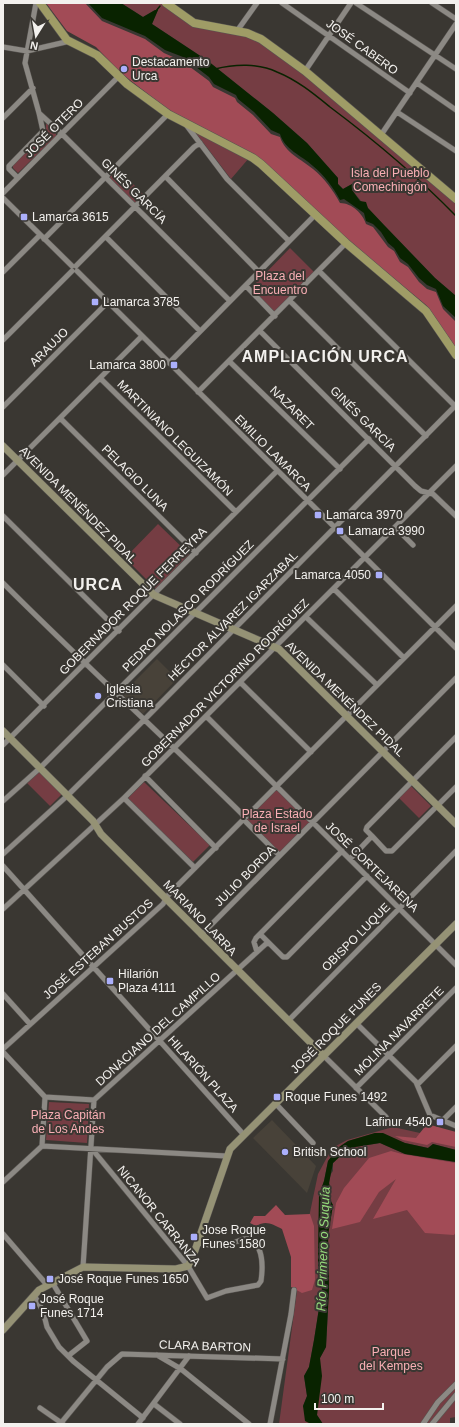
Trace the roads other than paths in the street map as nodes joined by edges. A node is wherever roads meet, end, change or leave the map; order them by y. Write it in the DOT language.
graph roads {
  1 [pos="36,3"];
  2 [pos="40,3"];
  3 [pos="166,3"];
  4 [pos="256,3"];
  5 [pos="282,3"];
  6 [pos="351,3"];
  7 [pos="356,3"];
  8 [pos="432,3"];
  9 [pos="456,19"];
  10 [pos="456,24"];
  11 [pos="237,31"];
  12 [pos="329,36"];
  13 [pos="70,41"];
  14 [pos="3,47"];
  15 [pos="27,51"];
  16 [pos="435,55"];
  17 [pos="456,69"];
  18 [pos="305,71"];
  19 [pos="119,76"];
  20 [pos="417,83"];
  21 [pos="33,88"];
  22 [pos="410,93"];
  23 [pos="456,110"];
  24 [pos="397,112"];
  25 [pos="39,113"];
  26 [pos="168,114"];
  27 [pos="3,118"];
  28 [pos="188,126"];
  29 [pos="62,134"];
  30 [pos="381,135"];
  31 [pos="200,143"];
  32 [pos="456,151"];
  33 [pos="106,177"];
  34 [pos="166,177"];
  35 [pos="18,178"];
  36 [pos="3,193"];
  37 [pos="456,199"];
  38 [pos="4,200"];
  39 [pos="135,208"];
  40 [pos="316,214"];
  41 [pos="42,237"];
  42 [pos="106,237"];
  43 [pos="289,241"];
  44 [pos="346,243"];
  45 [pos="74,268"];
  46 [pos="319,271"];
  47 [pos="3,272"];
  48 [pos="259,272"];
  49 [pos="246,286"];
  50 [pos="230,301"];
  51 [pos="290,301"];
  52 [pos="108,302"];
  53 [pos="275,316"];
  54 [pos="200,331"];
  55 [pos="260,331"];
  56 [pos="142,336"];
  57 [pos="3,340"];
  58 [pos="456,355"];
  59 [pos="230,361"];
  60 [pos="169,363"];
  61 [pos="100,378"];
  62 [pos="198,392"];
  63 [pos="456,406"];
  64 [pos="3,407"];
  65 [pos="60,418"];
  66 [pos="426,436"];
  67 [pos="369,440"];
  68 [pos="3,446"];
  69 [pos="18,460"];
  70 [pos="396,466"];
  71 [pos="456,466"];
  72 [pos="340,470"];
  73 [pos="278,471"];
  74 [pos="3,475"];
  75 [pos="428,493"];
  76 [pos="307,501"];
  77 [pos="236,512"];
  78 [pos="3,516"];
  79 [pos="456,516"];
  80 [pos="395,527"];
  81 [pos="336,528"];
  82 [pos="413,545"];
  83 [pos="196,553"];
  84 [pos="365,557"];
  85 [pos="3,583"];
  86 [pos="334,589"];
  87 [pos="154,595"];
  88 [pos="456,606"];
  89 [pos="195,613"];
  90 [pos="306,617"];
  91 [pos="435,627"];
  92 [pos="234,629"];
  93 [pos="119,631"];
  94 [pos="276,647"];
  95 [pos="456,648"];
  96 [pos="404,658"];
  97 [pos="3,665"];
  98 [pos="85,665"];
  99 [pos="456,678"];
  100 [pos="240,682"];
  101 [pos="377,686"];
  102 [pos="116,692"];
  103 [pos="44,706"];
  104 [pos="347,715"];
  105 [pos="206,716"];
  106 [pos="144,720"];
  107 [pos="3,731"];
  108 [pos="456,737"];
  109 [pos="11,738"];
  110 [pos="3,745"];
  111 [pos="174,747"];
  112 [pos="382,751"];
  113 [pos="311,752"];
  114 [pos="40,768"];
  115 [pos="145,776"];
  116 [pos="413,780"];
  117 [pos="276,787"];
  118 [pos="456,787"];
  119 [pos="67,796"];
  120 [pos="124,798"];
  121 [pos="3,801"];
  122 [pos="438,806"];
  123 [pos="244,819"];
  124 [pos="312,823"];
  125 [pos="456,824"];
  126 [pos="96,825"];
  127 [pos="372,836"];
  128 [pos="216,848"];
  129 [pos="342,851"];
  130 [pos="456,851"];
  131 [pos="3,854"];
  132 [pos="279,855"];
  133 [pos="350,859"];
  134 [pos="3,866"];
  135 [pos="196,868"];
  136 [pos="367,876"];
  137 [pos="24,889"];
  138 [pos="167,899"];
  139 [pos="399,908"];
  140 [pos="3,909"];
  141 [pos="456,924"];
  142 [pos="260,934"];
  143 [pos="201,935"];
  144 [pos="268,942"];
  145 [pos="436,944"];
  146 [pos="257,952"];
  147 [pos="456,965"];
  148 [pos="93,967"];
  149 [pos="237,971"];
  150 [pos="456,988"];
  151 [pos="3,994"];
  152 [pos="288,1021"];
  153 [pos="30,1024"];
  154 [pos="357,1024"];
  155 [pos="161,1041"];
  156 [pos="456,1046"];
  157 [pos="3,1050"];
  158 [pos="389,1055"];
  159 [pos="324,1056"];
  160 [pos="418,1084"];
  161 [pos="356,1088"];
  162 [pos="45,1097"];
  163 [pos="94,1100"];
  164 [pos="276,1104"];
  165 [pos="456,1107"];
  166 [pos="386,1117"];
  167 [pos="442,1121"];
  168 [pos="456,1126"];
  169 [pos="244,1135"];
  170 [pos="314,1143"];
  171 [pos="42,1146"];
  172 [pos="92,1149"];
  173 [pos="226,1156"];
  174 [pos="3,1182"];
  175 [pos="3,1234"];
  176 [pos="198,1243"];
  177 [pos="188,1266"];
  178 [pos="83,1267"];
  179 [pos="50,1284"];
  180 [pos="294,1290"];
  181 [pos="34,1295"];
  182 [pos="3,1330"];
  183 [pos="157,1354"];
  184 [pos="68,1356"];
  185 [pos="189,1356"];
  186 [pos="283,1359"];
  187 [pos="181,1369"];
  188 [pos="96,1380"];
  189 [pos="456,1384"];
  190 [pos="456,1395"];
  191 [pos="154,1404"];
  192 [pos="40,1408"];
  193 [pos="143,1418"];
  194 [pos="62,1423"];
  195 [pos="138,1424"];
  196 [pos="180,1424"];
  197 [pos="249,1424"];
  198 [pos="270,1424"];
  199 [pos="423,1424"];
  200 [pos="432,1424"];
  1 -- 15 [label="street"];
  2 -- 13 [label="main road"];
  3 -- 11 [label="main road"];
  4 -- 11 [label="street"];
  5 -- 12 [label="street, JOSÉ CABERO"];
  6 -- 12 [label="street"];
  7 -- 16 [label="street"];
  8 -- 9 [label="street"];
  10 -- 16 [label="street"];
  11 -- 18 [label="main road"];
  12 -- 18 [label="street"];
  12 -- 22 [label="street, JOSÉ CABERO"];
  13 -- 15 [label="street"];
  13 -- 19 [label="main road"];
  14 -- 15 [label="street"];
  15 -- 21 [label="street"];
  16 -- 17 [label="street"];
  16 -- 20 [label="street"];
  18 -- 30 [label="main road"];
  19 -- 26 [label="main road"];
  19 -- 29 [label="street, JOSÉ OTERO"];
  20 -- 22 [label="street"];
  20 -- 23 [label="street"];
  21 -- 25 [label="street"];
  21 -- 27 [label="street"];
  22 -- 24 [label="street"];
  24 -- 30 [label="street"];
  24 -- 32 [label="street"];
  25 -- 29 [label="street, GINÉS GARCÍA"];
  25 -- 35 [label="street"];
  26 -- 28 [label="main road"];
  26 -- 33 [label="street"];
  28 -- 31 [label="street"];
  28 -- 40 [label="main road"];
  29 -- 33 [label="street, GINÉS GARCÍA"];
  29 -- 35 [label="street, JOSÉ OTERO"];
  30 -- 37 [label="main road"];
  31 -- 34 [label="street"];
  31 -- 43 [label="street"];
  33 -- 39 [label="street, GINÉS GARCÍA"];
  33 -- 41 [label="street"];
  34 -- 39 [label="street"];
  34 -- 48 [label="street"];
  35 -- 36 [label="street, JOSÉ OTERO"];
  38 -- 41 [label="street, EMILIO LAMARCA"];
  39 -- 42 [label="street"];
  39 -- 50 [label="street, GINÉS GARCÍA"];
  40 -- 43 [label="street"];
  40 -- 44 [label="main road"];
  41 -- 45 [label="street, EMILIO LAMARCA"];
  41 -- 47 [label="street"];
  42 -- 45 [label="street"];
  42 -- 54 [label="street"];
  43 -- 48 [label="street"];
  44 -- 46 [label="street"];
  44 -- 58 [label="main road"];
  45 -- 52 [label="street, EMILIO LAMARCA"];
  45 -- 57 [label="street"];
  46 -- 51 [label="street"];
  46 -- 63 [label="street"];
  48 -- 49 [label="street"];
  49 -- 50 [label="street"];
  49 -- 53 [label="street"];
  50 -- 54 [label="street"];
  51 -- 53 [label="street"];
  51 -- 66 [label="street"];
  52 -- 56 [label="street, EMILIO LAMARCA"];
  52 -- 64 [label="street, ARAUJO"];
  53 -- 55 [label="street"];
  54 -- 60 [label="street"];
  55 -- 59 [label="street"];
  55 -- 67 [label="street, GINÉS GARCÍA"];
  56 -- 60 [label="street, EMILIO LAMARCA"];
  56 -- 61 [label="street"];
  59 -- 62 [label="street"];
  59 -- 72 [label="street, NAZARET"];
  60 -- 62 [label="street, EMILIO LAMARCA"];
  61 -- 65 [label="street"];
  61 -- 77 [label="street, MARTINIANO LEGUIZAMÓN"];
  62 -- 73 [label="street, EMILIO LAMARCA"];
  63 -- 66 [label="street, HÉCTOR ÁLVAREZ IGARZABAL"];
  65 -- 69 [label="street"];
  65 -- 83 [label="street, PELAGIO LUNA"];
  66 -- 70 [label="street, HÉCTOR ÁLVAREZ IGARZABAL"];
  67 -- 70 [label="street, GINÉS GARCÍA"];
  67 -- 72 [label="street, PEDRO NOLASCO RODRÍGUEZ"];
  68 -- 69 [label="main road, AVENIDA MENÉNDEZ PIDAL"];
  69 -- 74 [label="street"];
  69 -- 87 [label="main road, AVENIDA MENÉNDEZ PIDAL"];
  70 -- 75 [label="street, GINÉS GARCÍA"];
  70 -- 81 [label="street, HÉCTOR ÁLVAREZ IGARZABAL"];
  71 -- 75 [label="street, GOBERNADOR VICTORINO RODRÍGUEZ"];
  72 -- 76 [label="street, PEDRO NOLASCO RODRÍGUEZ"];
  73 -- 76 [label="street, EMILIO LAMARCA"];
  73 -- 77 [label="street, GOBERNADOR ROQUE FERREYRA"];
  75 -- 79 [label="street, GINÉS GARCÍA"];
  75 -- 80 [label="street, GOBERNADOR VICTORINO RODRÍGUEZ"];
  76 -- 81 [label="street, EMILIO LAMARCA"];
  76 -- 89 [label="street, PEDRO NOLASCO RODRÍGUEZ"];
  77 -- 83 [label="street, GOBERNADOR ROQUE FERREYRA"];
  78 -- 93 [label="street"];
  80 -- 82 [label="street"];
  80 -- 84 [label="street, GOBERNADOR VICTORINO RODRÍGUEZ"];
  81 -- 84 [label="street, EMILIO LAMARCA"];
  81 -- 92 [label="street, HÉCTOR ÁLVAREZ IGARZABAL"];
  83 -- 87 [label="street, GOBERNADOR ROQUE FERREYRA"];
  84 -- 86 [label="street, GOBERNADOR VICTORINO RODRÍGUEZ"];
  84 -- 91 [label="street, EMILIO LAMARCA"];
  85 -- 98 [label="street"];
  86 -- 90 [label="street, GOBERNADOR VICTORINO RODRÍGUEZ"];
  86 -- 96 [label="street"];
  87 -- 89 [label="main road, AVENIDA MENÉNDEZ PIDAL"];
  87 -- 93 [label="street, GOBERNADOR ROQUE FERREYRA"];
  88 -- 91 [label="street, JOSÉ ESTEBAN BUSTOS"];
  89 -- 92 [label="main road, AVENIDA MENÉNDEZ PIDAL"];
  89 -- 102 [label="street, PEDRO NOLASCO RODRÍGUEZ"];
  90 -- 94 [label="street, GOBERNADOR VICTORINO RODRÍGUEZ"];
  90 -- 101 [label="street"];
  91 -- 95 [label="street, EMILIO LAMARCA"];
  91 -- 96 [label="street, JOSÉ ESTEBAN BUSTOS"];
  92 -- 94 [label="main road, AVENIDA MENÉNDEZ PIDAL"];
  92 -- 106 [label="street, HÉCTOR ÁLVAREZ IGARZABAL"];
  93 -- 98 [label="street, GOBERNADOR ROQUE FERREYRA"];
  94 -- 100 [label="street, GOBERNADOR VICTORINO RODRÍGUEZ"];
  94 -- 104 [label="main road, AVENIDA MENÉNDEZ PIDAL"];
  96 -- 101 [label="street, JOSÉ ESTEBAN BUSTOS"];
  97 -- 103 [label="street"];
  98 -- 102 [label="street"];
  98 -- 103 [label="street, GOBERNADOR ROQUE FERREYRA"];
  99 -- 112 [label="street, JULIO BORDA"];
  100 -- 105 [label="street, GOBERNADOR VICTORINO RODRÍGUEZ"];
  100 -- 113 [label="street"];
  101 -- 104 [label="street, JOSÉ ESTEBAN BUSTOS"];
  102 -- 106 [label="street"];
  102 -- 114 [label="street, PEDRO NOLASCO RODRÍGUEZ"];
  103 -- 109 [label="street, GOBERNADOR ROQUE FERREYRA"];
  104 -- 112 [label="main road, AVENIDA MENÉNDEZ PIDAL"];
  104 -- 113 [label="street, JOSÉ ESTEBAN BUSTOS"];
  105 -- 111 [label="street, GOBERNADOR VICTORINO RODRÍGUEZ"];
  105 -- 117 [label="street, JOSÉ CORTEJARENA"];
  106 -- 111 [label="street"];
  106 -- 119 [label="street, HÉCTOR ÁLVAREZ IGARZABAL"];
  107 -- 109 [label="main road, MARIANO LARRA"];
  108 -- 116 [label="street"];
  109 -- 110 [label="street, GOBERNADOR ROQUE FERREYRA"];
  109 -- 114 [label="main road, MARIANO LARRA"];
  111 -- 115 [label="street, GOBERNADOR VICTORINO RODRÍGUEZ"];
  111 -- 123 [label="street"];
  112 -- 116 [label="main road, AVENIDA MENÉNDEZ PIDAL"];
  112 -- 124 [label="street, JULIO BORDA"];
  113 -- 117 [label="street, JOSÉ ESTEBAN BUSTOS"];
  114 -- 119 [label="main road, MARIANO LARRA"];
  114 -- 121 [label="street, PEDRO NOLASCO RODRÍGUEZ"];
  115 -- 120 [label="street, GOBERNADOR VICTORINO RODRÍGUEZ"];
  115 -- 128 [label="street"];
  116 -- 122 [label="main road, AVENIDA MENÉNDEZ PIDAL"];
  116 -- 127 [label="street"];
  117 -- 123 [label="street, JOSÉ ESTEBAN BUSTOS"];
  117 -- 124 [label="street, JOSÉ CORTEJARENA"];
  118 -- 122 [label="street"];
  119 -- 126 [label="main road, MARIANO LARRA"];
  119 -- 131 [label="street, HÉCTOR ÁLVAREZ IGARZABAL"];
  120 -- 126 [label="street, GOBERNADOR VICTORINO RODRÍGUEZ"];
  120 -- 135 [label="street"];
  122 -- 125 [label="main road, AVENIDA MENÉNDEZ PIDAL"];
  122 -- 127 [label="street"];
  123 -- 128 [label="street, JOSÉ ESTEBAN BUSTOS"];
  123 -- 132 [label="street"];
  124 -- 129 [label="street, JOSÉ CORTEJARENA"];
  124 -- 132 [label="street, JULIO BORDA"];
  126 -- 137 [label="street, GOBERNADOR VICTORINO RODRÍGUEZ"];
  126 -- 138 [label="main road, MARIANO LARRA"];
  127 -- 133 [label="street"];
  128 -- 135 [label="street, JOSÉ ESTEBAN BUSTOS"];
  129 -- 133 [label="street, JOSÉ CORTEJARENA"];
  129 -- 142 [label="street"];
  130 -- 139 [label="street, OBISPO LUQUE"];
  132 -- 143 [label="street, JULIO BORDA"];
  133 -- 136 [label="street, JOSÉ CORTEJARENA"];
  134 -- 137 [label="street, HILARIÓN PLAZA"];
  135 -- 138 [label="street, JOSÉ ESTEBAN BUSTOS"];
  136 -- 139 [label="street, JOSÉ CORTEJARENA"];
  136 -- 144 [label="street"];
  137 -- 140 [label="street, GOBERNADOR VICTORINO RODRÍGUEZ"];
  137 -- 148 [label="street, HILARIÓN PLAZA"];
  138 -- 143 [label="main road, MARIANO LARRA"];
  138 -- 148 [label="street, JOSÉ ESTEBAN BUSTOS"];
  139 -- 145 [label="street, JOSÉ CORTEJARENA"];
  139 -- 152 [label="street, OBISPO LUQUE"];
  141 -- 145 [label="main road, JOSÉ ROQUE FUNES"];
  142 -- 144 [label="street"];
  142 -- 146 [label="street"];
  143 -- 149 [label="main road, MARIANO LARRA"];
  144 -- 146 [label="street, DONACIANO DEL CAMPILLO"];
  145 -- 147 [label="street, JOSÉ CORTEJARENA"];
  145 -- 154 [label="main road, JOSÉ ROQUE FUNES"];
  146 -- 149 [label="street, DONACIANO DEL CAMPILLO"];
  148 -- 153 [label="street, JOSÉ ESTEBAN BUSTOS"];
  148 -- 155 [label="street, HILARIÓN PLAZA"];
  149 -- 152 [label="main road, MARIANO LARRA"];
  149 -- 155 [label="street, DONACIANO DEL CAMPILLO"];
  150 -- 158 [label="street, MOLINA NAVARRETE"];
  151 -- 153 [label="street"];
  152 -- 159 [label="main road, MARIANO LARRA"];
  153 -- 157 [label="street, JOSÉ ESTEBAN BUSTOS"];
  154 -- 158 [label="street"];
  154 -- 159 [label="main road, JOSÉ ROQUE FUNES"];
  155 -- 163 [label="street, DONACIANO DEL CAMPILLO"];
  155 -- 169 [label="street, HILARIÓN PLAZA"];
  156 -- 160 [label="street"];
  157 -- 162 [label="street"];
  158 -- 160 [label="street"];
  158 -- 161 [label="street, MOLINA NAVARRETE"];
  159 -- 161 [label="street, MARIANO LARRA"];
  159 -- 164 [label="main road, JOSÉ ROQUE FUNES"];
  160 -- 167 [label="street"];
  161 -- 166 [label="street, MARIANO LARRA"];
  162 -- 163 [label="street, DONACIANO DEL CAMPILLO"];
  162 -- 171 [label="street"];
  163 -- 172 [label="street"];
  164 -- 169 [label="main road, JOSÉ ROQUE FUNES"];
  164 -- 170 [label="street"];
  165 -- 167 [label="street"];
  167 -- 168 [label="street"];
  169 -- 173 [label="main road, JOSÉ ROQUE FUNES"];
  171 -- 172 [label="street"];
  171 -- 174 [label="street"];
  172 -- 173 [label="street"];
  172 -- 177 [label="street, NICANOR CARRANZA"];
  172 -- 178 [label="street"];
  173 -- 176 [label="main road, JOSÉ ROQUE FUNES"];
  175 -- 179 [label="street"];
  176 -- 177 [label="main road, JOSÉ ROQUE FUNES"];
  176 -- 177 [label="street, NICANOR CARRANZA"];
  177 -- 178 [label="main road"];
  178 -- 179 [label="main road"];
  179 -- 181 [label="main road"];
  179 -- 184 [label="street"];
  180 -- 186 [label="street"];
  181 -- 182 [label="main road"];
  181 -- 184 [label="street"];
  183 -- 185 [label="street, CLARA BARTON"];
  183 -- 187 [label="street"];
  183 -- 188 [label="street, CLARA BARTON"];
  184 -- 188 [label="street"];
  185 -- 186 [label="street, CLARA BARTON"];
  185 -- 187 [label="street"];
  186 -- 198 [label="street"];
  187 -- 191 [label="street"];
  187 -- 197 [label="street"];
  188 -- 193 [label="street"];
  188 -- 194 [label="street"];
  189 -- 199 [label="street"];
  190 -- 200 [label="street"];
  191 -- 193 [label="street"];
  191 -- 196 [label="street"];
  192 -- 194 [label="street"];
  193 -- 195 [label="street"];
}
